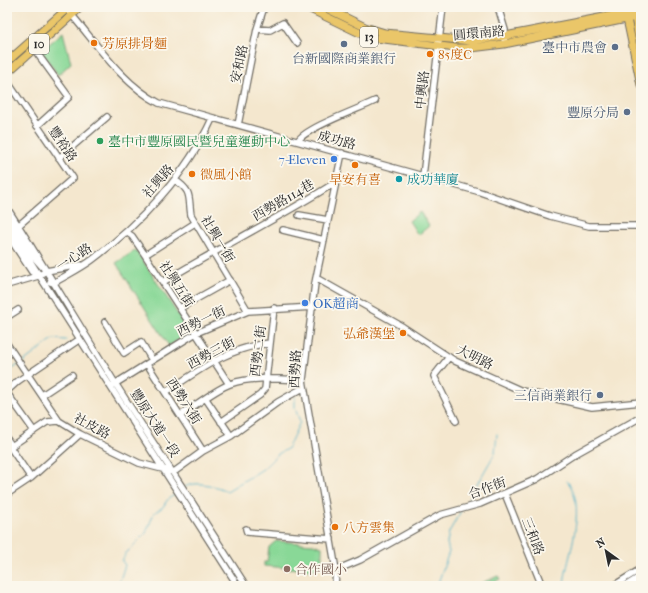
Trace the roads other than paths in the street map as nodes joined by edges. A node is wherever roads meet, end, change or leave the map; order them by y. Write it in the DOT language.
graph roads {
  1 [pos="81,7"];
  2 [pos="264,7"];
  3 [pos="306,7"];
  4 [pos="443,7"];
  5 [pos="498,7"];
  6 [pos="67,8"];
  7 [pos="328,8"];
  8 [pos="641,10"];
  9 [pos="632,14"];
  10 [pos="72,15"];
  11 [pos="325,17"];
  12 [pos="257,29"];
  13 [pos="440,39"];
  14 [pos="505,40"];
  15 [pos="297,43"];
  16 [pos="438,47"];
  17 [pos="34,49"];
  18 [pos="641,50"];
  19 [pos="7,62"];
  20 [pos="7,73"];
  21 [pos="7,81"];
  22 [pos="641,85"];
  23 [pos="375,101"];
  24 [pos="107,117"];
  25 [pos="212,119"];
  26 [pos="238,125"];
  27 [pos="37,126"];
  28 [pos="298,141"];
  29 [pos="342,153"];
  30 [pos="60,158"];
  31 [pos="423,176"];
  32 [pos="175,180"];
  33 [pos="336,182"];
  34 [pos="7,208"];
  35 [pos="298,215"];
  36 [pos="7,217"];
  37 [pos="328,220"];
  38 [pos="195,224"];
  39 [pos="7,225"];
  40 [pos="18,226"];
  41 [pos="641,226"];
  42 [pos="283,230"];
  43 [pos="126,232"];
  44 [pos="7,234"];
  45 [pos="324,240"];
  46 [pos="213,252"];
  47 [pos="30,255"];
  48 [pos="145,255"];
  49 [pos="85,264"];
  50 [pos="46,272"];
  51 [pos="38,276"];
  52 [pos="316,278"];
  53 [pos="230,280"];
  54 [pos="163,282"];
  55 [pos="53,283"];
  56 [pos="7,285"];
  57 [pos="313,307"];
  58 [pos="180,308"];
  59 [pos="274,308"];
  60 [pos="18,310"];
  61 [pos="248,311"];
  62 [pos="7,317"];
  63 [pos="105,322"];
  64 [pos="196,333"];
  65 [pos="80,339"];
  66 [pos="270,343"];
  67 [pos="7,344"];
  68 [pos="449,357"];
  69 [pos="152,360"];
  70 [pos="214,361"];
  71 [pos="147,364"];
  72 [pos="27,374"];
  73 [pos="72,375"];
  74 [pos="266,378"];
  75 [pos="303,380"];
  76 [pos="116,384"];
  77 [pos="229,384"];
  78 [pos="110,388"];
  79 [pos="303,388"];
  80 [pos="7,392"];
  81 [pos="166,392"];
  82 [pos="42,395"];
  83 [pos="206,399"];
  84 [pos="641,402"];
  85 [pos="181,415"];
  86 [pos="641,417"];
  87 [pos="59,421"];
  88 [pos="456,421"];
  89 [pos="221,422"];
  90 [pos="34,431"];
  91 [pos="80,434"];
  92 [pos="230,436"];
  93 [pos="7,439"];
  94 [pos="9,447"];
  95 [pos="203,451"];
  96 [pos="163,470"];
  97 [pos="174,472"];
  98 [pos="31,478"];
  99 [pos="7,494"];
  100 [pos="505,494"];
  101 [pos="246,529"];
  102 [pos="331,540"];
  103 [pos="641,569"];
  104 [pos="336,570"];
  105 [pos="641,576"];
  106 [pos="641,582"];
  107 [pos="238,586"];
  108 [pos="246,586"];
  109 [pos="335,586"];
  110 [pos="542,586"];
  111 [pos="614,586"];
  112 [pos="625,586"];
  113 [pos="634,586"];
  1 -- 10 [label="main road, 10"];
  2 -- 12 [label="street, 安和路"];
  3 -- 11 [label="main road, 圓環南路 / 13"];
  4 -- 13 [label="street, 中興路"];
  5 -- 14 [label="street"];
  6 -- 10 [label="street, 成功路"];
  6 -- 19 [label="main road, 10"];
  7 -- 11 [label="street"];
  7 -- 13 [label="main road, 圓環南路 / 13"];
  8 -- 9 [label="main road, 圓環南路"];
  9 -- 14 [label="main road, 圓環南路 / 13"];
  9 -- 18 [label="main road"];
  9 -- 22 [label="main road"];
  10 -- 17 [label="main road, 10"];
  10 -- 25 [label="street, 成功路"];
  11 -- 16 [label="main road, 圓環南路 / 13"];
  12 -- 15 [label="street"];
  12 -- 26 [label="street, 安和路"];
  13 -- 14 [label="main road, 圓環南路 / 13"];
  13 -- 16 [label="street, 中興路"];
  14 -- 16 [label="main road, 圓環南路 / 13"];
  16 -- 31 [label="street, 中興路"];
  17 -- 20 [label="main road, 10"];
  17 -- 27 [label="street"];
  21 -- 27 [label="street, 豐裕路"];
  23 -- 28 [label="street"];
  24 -- 30 [label="street"];
  25 -- 26 [label="street, 成功路"];
  25 -- 32 [label="street, 社興路"];
  26 -- 28 [label="street, 成功路"];
  27 -- 30 [label="street, 豐裕路"];
  28 -- 29 [label="street, 成功路"];
  29 -- 31 [label="street, 成功路"];
  29 -- 33 [label="street, 西勢路"];
  30 -- 40 [label="street, 豐裕路"];
  31 -- 41 [label="street, 成功路"];
  32 -- 38 [label="street, 社興一街"];
  32 -- 43 [label="street, 社興路"];
  33 -- 37 [label="street, 西勢路"];
  33 -- 46 [label="street, 西勢路114巷"];
  34 -- 40 [label="street, 豐原大道一段"];
  35 -- 37 [label="street"];
  36 -- 47 [label="street"];
  37 -- 45 [label="street, 西勢路"];
  38 -- 46 [label="street, 社興一街"];
  38 -- 48 [label="street"];
  39 -- 47 [label="street"];
  40 -- 50 [label="street, 豐原大道一段"];
  42 -- 45 [label="street"];
  43 -- 48 [label="street, 社興五街"];
  43 -- 49 [label="street, 一心路"];
  44 -- 51 [label="street, 豐原大道一段"];
  45 -- 52 [label="street, 西勢路"];
  46 -- 53 [label="street, 社興一街"];
  46 -- 54 [label="street, 西勢路114巷"];
  47 -- 50 [label="street, 豐原大道一段"];
  47 -- 51 [label="street, 豐原大道一段"];
  48 -- 54 [label="street, 社興五街"];
  49 -- 50 [label="street"];
  49 -- 55 [label="street, 一心路"];
  50 -- 51 [label="street"];
  50 -- 55 [label="street, 豐原大道一段"];
  51 -- 55 [label="street, 一心路"];
  51 -- 56 [label="street"];
  51 -- 65 [label="street, 豐原大道一段"];
  52 -- 57 [label="street, 西勢路"];
  52 -- 68 [label="street, 大明路"];
  53 -- 58 [label="street"];
  53 -- 61 [label="street, 社興一街"];
  54 -- 58 [label="street, 社興五街"];
  55 -- 76 [label="street, 豐原大道一段"];
  57 -- 59 [label="street, 西勢一街"];
  57 -- 75 [label="street, 西勢路"];
  58 -- 64 [label="street, 社興五街"];
  59 -- 61 [label="street, 西勢一街"];
  59 -- 66 [label="street, 西勢二街"];
  60 -- 62 [label="street"];
  61 -- 64 [label="street, 西勢一街"];
  63 -- 69 [label="street"];
  64 -- 69 [label="street, 西勢一街"];
  64 -- 70 [label="street, 社興五街"];
  65 -- 72 [label="street"];
  65 -- 78 [label="street, 豐原大道一段"];
  66 -- 70 [label="street, 西勢三街"];
  66 -- 74 [label="street, 西勢二街"];
  67 -- 72 [label="street"];
  68 -- 84 [label="street, 大明路"];
  68 -- 88 [label="street"];
  69 -- 71 [label="street, 西勢一街"];
  70 -- 77 [label="street, 社興五街"];
  70 -- 81 [label="street, 西勢三街"];
  71 -- 76 [label="street, 西勢一街"];
  71 -- 81 [label="street, 西勢六街"];
  72 -- 80 [label="street"];
  72 -- 82 [label="street"];
  73 -- 82 [label="street"];
  74 -- 75 [label="street"];
  74 -- 77 [label="street"];
  74 -- 89 [label="street, 西勢二街"];
  75 -- 79 [label="street, 西勢路"];
  76 -- 78 [label="street, 西勢一街"];
  76 -- 97 [label="street, 豐原大道一段"];
  77 -- 83 [label="street"];
  78 -- 96 [label="street, 豐原大道一段"];
  79 -- 92 [label="street"];
  79 -- 102 [label="street, 西勢路"];
  80 -- 90 [label="street"];
  81 -- 85 [label="street, 西勢六街"];
  82 -- 87 [label="street"];
  83 -- 85 [label="street"];
  83 -- 89 [label="street"];
  85 -- 95 [label="street, 西勢六街"];
  86 -- 100 [label="street, 合作街"];
  87 -- 90 [label="street, 社皮路"];
  87 -- 91 [label="street, 社皮路"];
  89 -- 92 [label="street"];
  90 -- 94 [label="street, 社皮路"];
  91 -- 96 [label="street, 社皮路"];
  91 -- 98 [label="street"];
  92 -- 95 [label="street"];
  93 -- 94 [label="street"];
  94 -- 98 [label="street"];
  95 -- 97 [label="street"];
  96 -- 97 [label="street, 社皮路"];
  96 -- 107 [label="street, 豐原大道一段"];
  97 -- 108 [label="street, 豐原大道一段"];
  98 -- 99 [label="street"];
  100 -- 104 [label="street, 合作街"];
  100 -- 110 [label="street, 三和路"];
  101 -- 102 [label="street"];
  102 -- 104 [label="street, 西勢路"];
  103 -- 111 [label="street"];
  104 -- 109 [label="street, 西勢路"];
  105 -- 112 [label="street"];
  106 -- 113 [label="street"];
}
